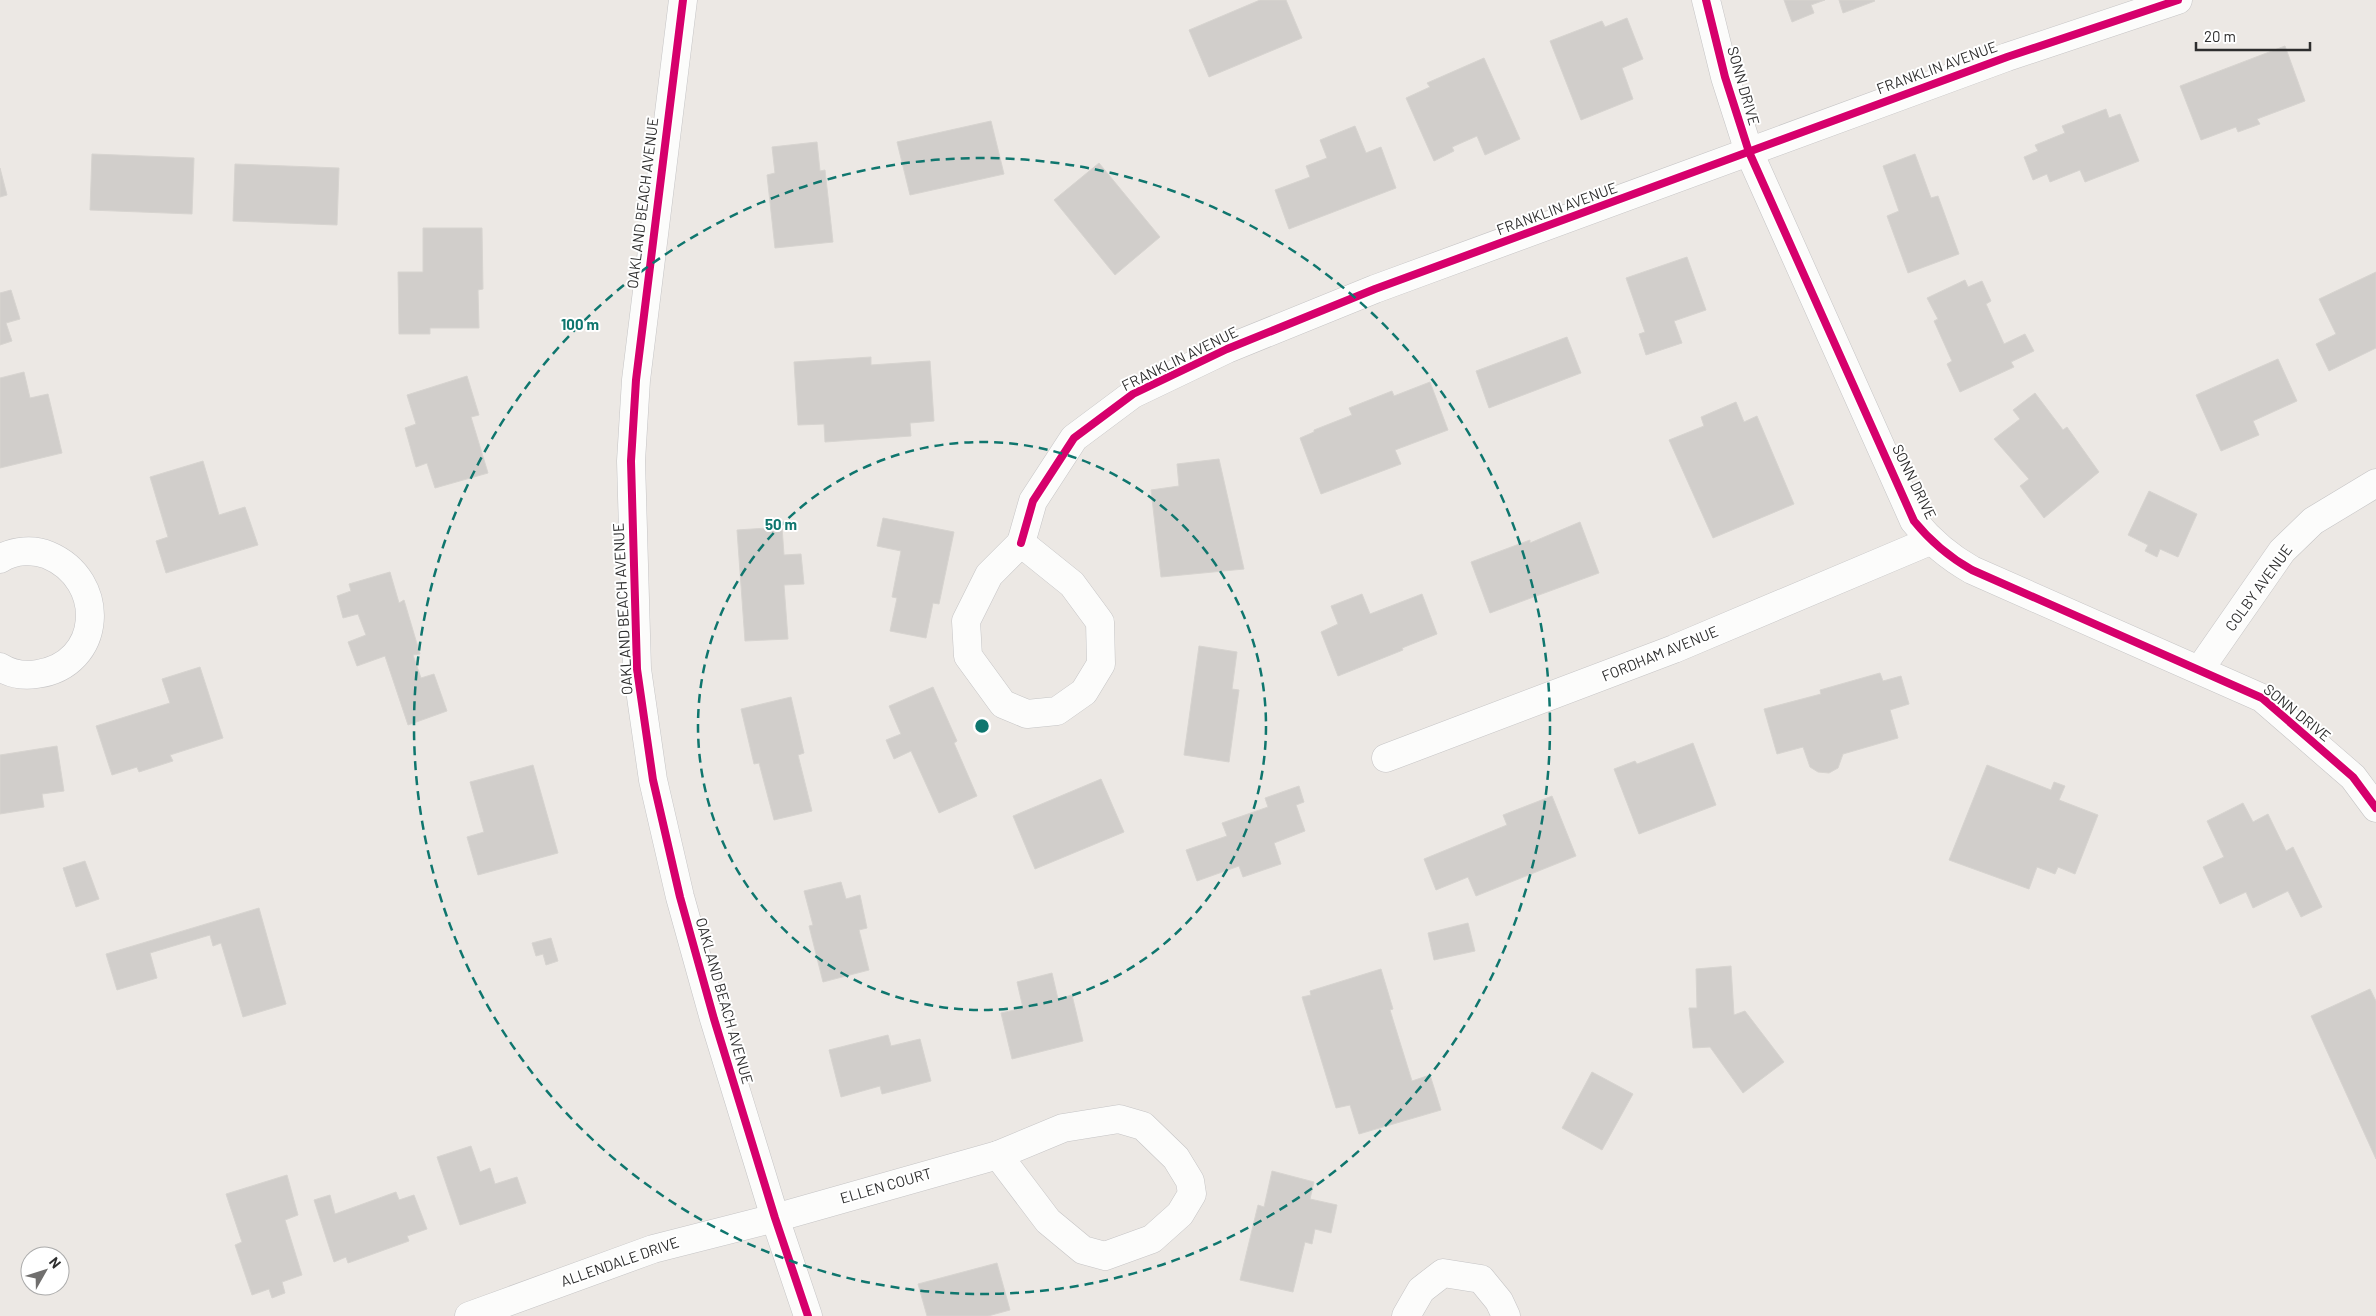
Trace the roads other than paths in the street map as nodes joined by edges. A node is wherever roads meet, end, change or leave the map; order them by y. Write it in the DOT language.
graph roads {
  1 [pos="683,0"];
  2 [pos="1706,0"];
  3 [pos="2178,0"];
  4 [pos="1749,152"];
  5 [pos="2376,483"];
  6 [pos="1930,541"];
  7 [pos="1021,543"];
  8 [pos="0,559"];
  9 [pos="0,667"];
  10 [pos="2200,669"];
  11 [pos="1386,758"];
  12 [pos="2376,808"];
  13 [pos="998,1155"];
  14 [pos="775,1218"];
  15 [pos="468,1316"];
  16 [pos="808,1316"];
  17 [pos="1406,1316"];
  18 [pos="1506,1316"];
  1 -- 14 [label="street, OAKLAND BEACH AVENUE"];
  2 -- 4 [label="street, SONN DRIVE"];
  3 -- 4 [label="street, FRANKLIN AVENUE"];
  4 -- 6 [label="street, SONN DRIVE"];
  4 -- 7 [label="street, FRANKLIN AVENUE"];
  5 -- 10 [label="street, COLBY AVENUE"];
  6 -- 10 [label="street, SONN DRIVE"];
  6 -- 11 [label="street, FORDHAM AVENUE"];
  7 -- 7 [label="street, FRANKLIN AVENUE"];
  8 -- 9 [label="street"];
  10 -- 12 [label="street, SONN DRIVE"];
  13 -- 13 [label="street, ELLEN COURT"];
  13 -- 14 [label="street, ELLEN COURT"];
  14 -- 15 [label="street, ALLENDALE DRIVE"];
  14 -- 16 [label="street, OAKLAND BEACH AVENUE"];
  17 -- 18 [label="street"];
}
